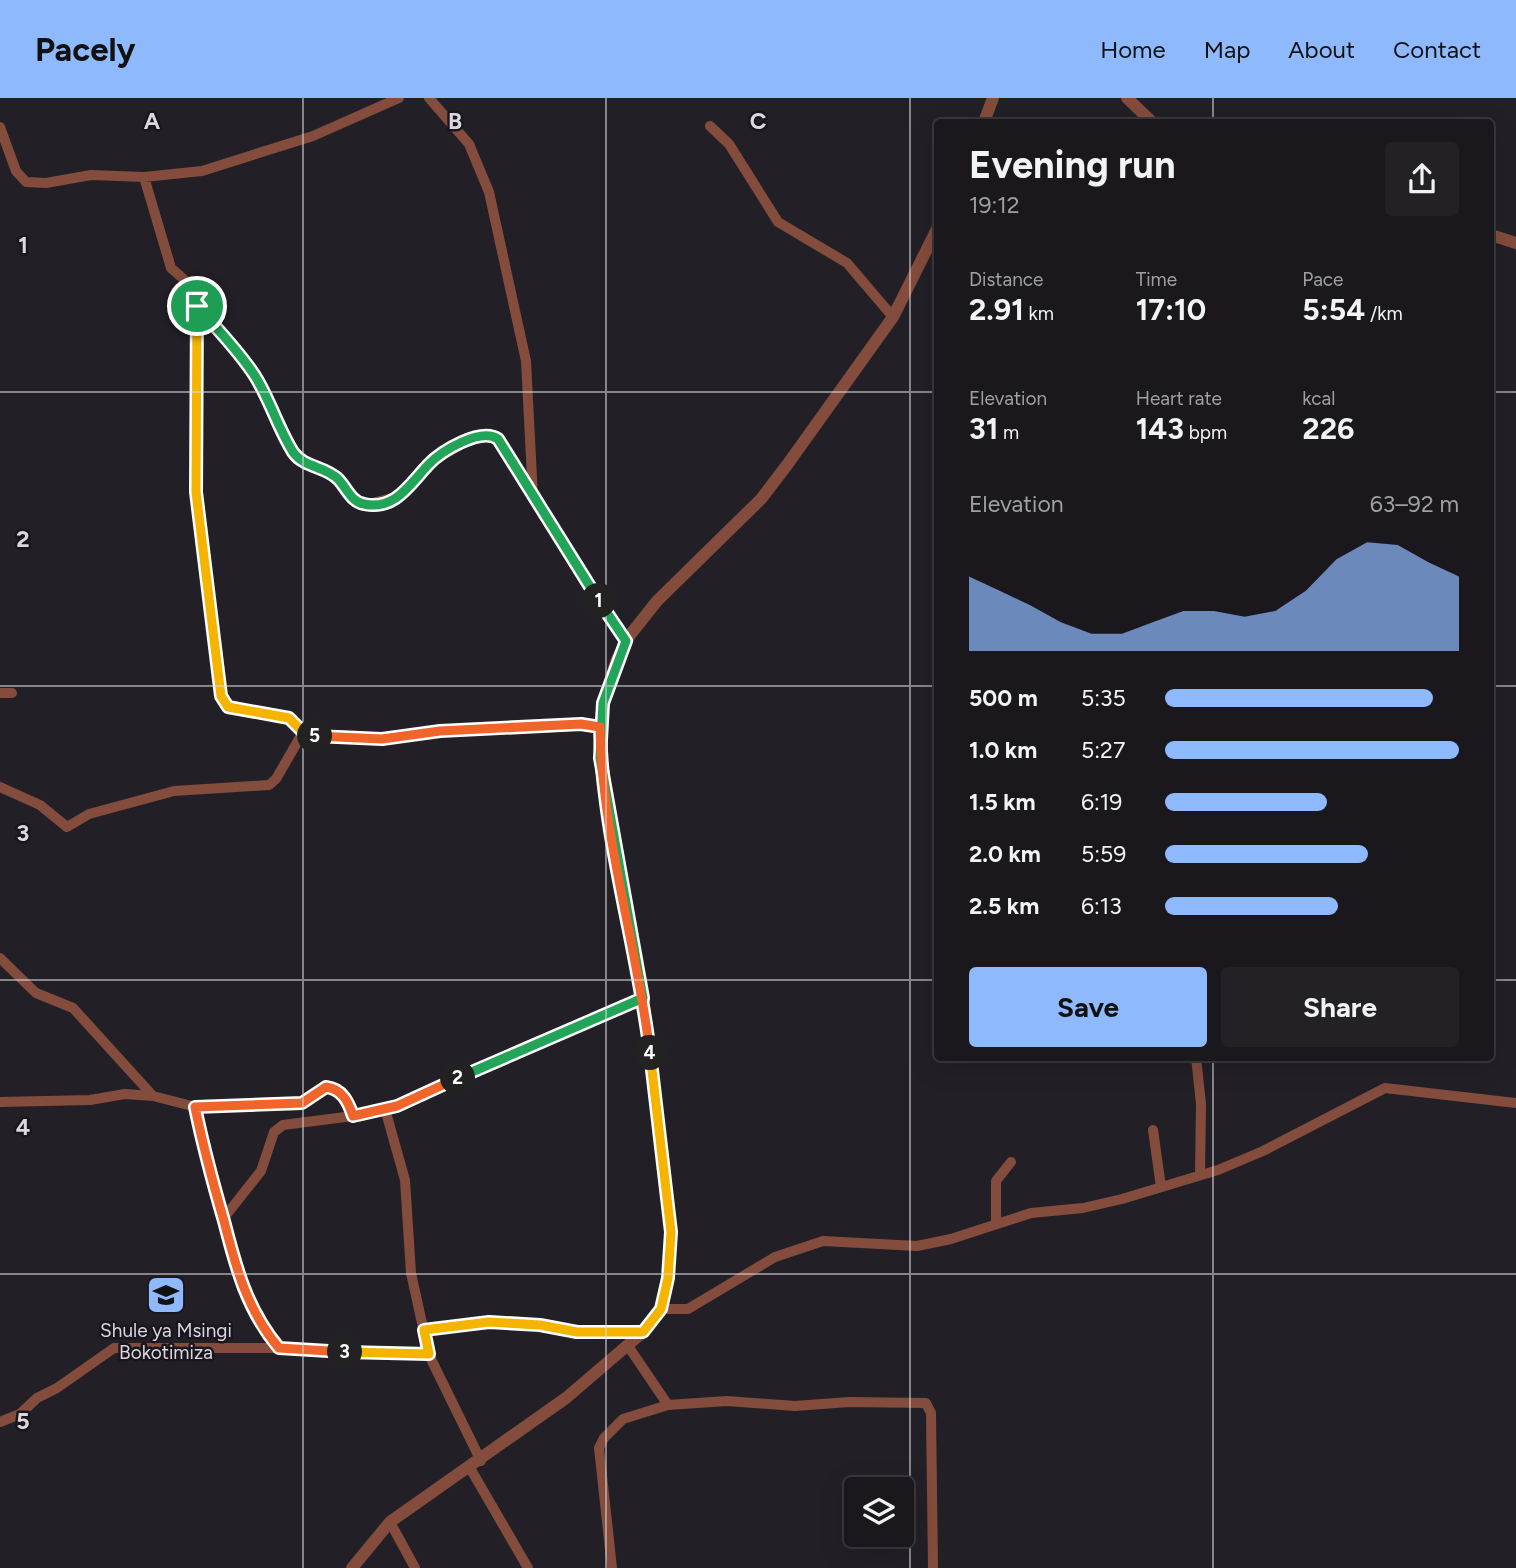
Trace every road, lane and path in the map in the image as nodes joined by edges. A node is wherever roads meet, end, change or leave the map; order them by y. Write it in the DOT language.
graph roads {
  1 [pos="399,98"];
  2 [pos="429,98"];
  3 [pos="993,98"];
  4 [pos="1127,98"];
  5 [pos="985,119"];
  6 [pos="1149,119"];
  7 [pos="0,127"];
  8 [pos="710,127"];
  9 [pos="0,161"];
  10 [pos="13,164"];
  11 [pos="144,177"];
  12 [pos="934,235"];
  13 [pos="1494,236"];
  14 [pos="1516,243"];
  15 [pos="197,306"];
  16 [pos="893,317"];
  17 [pos="533,497"];
  18 [pos="626,641"];
  19 [pos="0,693"];
  20 [pos="12,693"];
  21 [pos="600,727"];
  22 [pos="303,732"];
  23 [pos="0,788"];
  24 [pos="0,958"];
  25 [pos="643,998"];
  26 [pos="1196,1061"];
  27 [pos="153,1096"];
  28 [pos="0,1102"];
  29 [pos="1516,1103"];
  30 [pos="195,1107"];
  31 [pos="385,1110"];
  32 [pos="353,1116"];
  33 [pos="1153,1130"];
  34 [pos="1011,1162"];
  35 [pos="1199,1175"];
  36 [pos="1161,1187"];
  37 [pos="223,1219"];
  38 [pos="996,1223"];
  39 [pos="661,1309"];
  40 [pos="424,1330"];
  41 [pos="643,1332"];
  42 [pos="628,1346"];
  43 [pos="279,1348"];
  44 [pos="429,1354"];
  45 [pos="668,1405"];
  46 [pos="0,1422"];
  47 [pos="475,1464"];
  48 [pos="390,1522"];
  49 [pos="352,1568"];
  50 [pos="415,1568"];
  51 [pos="528,1568"];
  52 [pos="612,1568"];
  53 [pos="933,1568"];
  1 -- 11 [label="street"];
  2 -- 17 [label="street"];
  3 -- 5 [label="street"];
  4 -- 6 [label="street"];
  7 -- 10 [label="street"];
  8 -- 16 [label="street"];
  9 -- 10 [label="street"];
  10 -- 11 [label="street"];
  11 -- 15 [label="street"];
  12 -- 16 [label="street"];
  13 -- 14 [label="street"];
  15 -- 17 [label="street"];
  15 -- 22 [label="street"];
  16 -- 18 [label="street"];
  17 -- 18 [label="street"];
  18 -- 21 [label="street"];
  19 -- 20 [label="street"];
  21 -- 22 [label="street"];
  21 -- 25 [label="street"];
  22 -- 23 [label="street"];
  24 -- 27 [label="street"];
  25 -- 31 [label="street"];
  25 -- 39 [label="street"];
  26 -- 35 [label="street"];
  27 -- 28 [label="street"];
  27 -- 30 [label="street"];
  29 -- 35 [label="street"];
  30 -- 32 [label="street"];
  30 -- 37 [label="street"];
  31 -- 32 [label="street"];
  31 -- 40 [label="street"];
  32 -- 37 [label="street"];
  33 -- 36 [label="street"];
  34 -- 38 [label="street"];
  35 -- 36 [label="street"];
  36 -- 38 [label="street"];
  37 -- 43 [label="street"];
  38 -- 39 [label="street"];
  39 -- 41 [label="street"];
  40 -- 41 [label="street"];
  40 -- 44 [label="street"];
  41 -- 42 [label="street"];
  42 -- 45 [label="street"];
  42 -- 47 [label="street"];
  43 -- 44 [label="street"];
  43 -- 46 [label="street"];
  44 -- 47 [label="street"];
  45 -- 52 [label="street"];
  45 -- 53 [label="street"];
  47 -- 48 [label="street"];
  47 -- 51 [label="street"];
  48 -- 49 [label="street"];
  48 -- 50 [label="street"];
}
